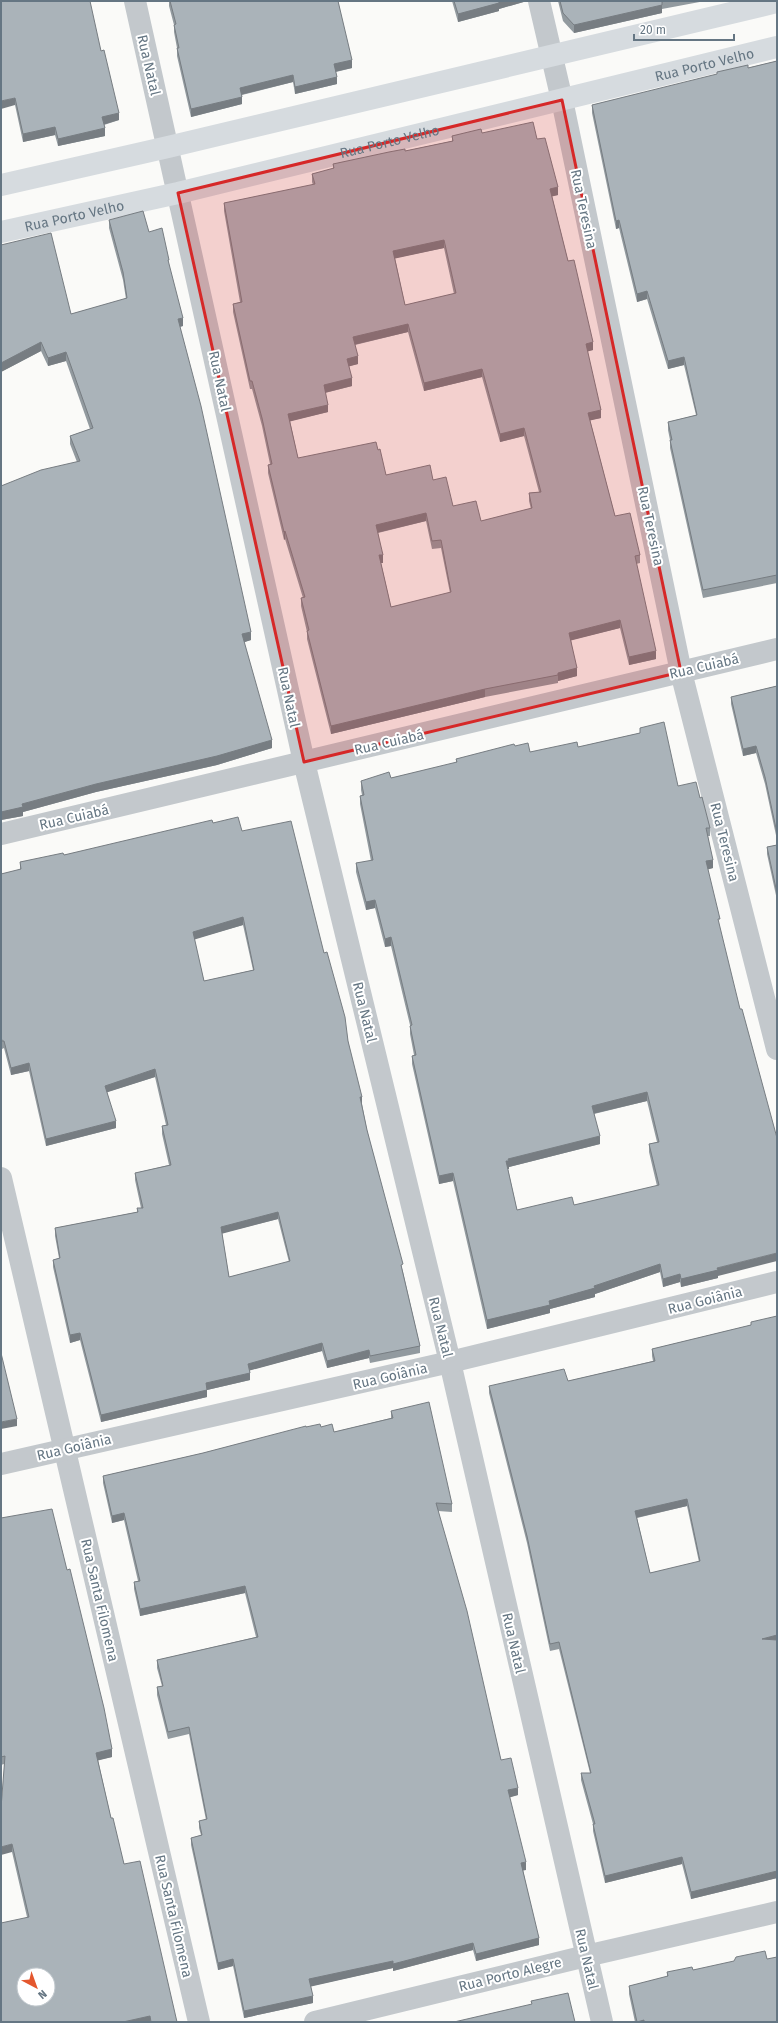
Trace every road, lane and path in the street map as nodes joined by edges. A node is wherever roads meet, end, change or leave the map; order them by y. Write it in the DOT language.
graph roads {
  1 [pos="135,1"];
  2 [pos="539,1"];
  3 [pos="777,2"];
  4 [pos="777,47"];
  5 [pos="552,56"];
  6 [pos="562,100"];
  7 [pos="168,148"];
  8 [pos="1,185"];
  9 [pos="178,193"];
  10 [pos="1,232"];
  11 [pos="777,649"];
  12 [pos="681,672"];
  13 [pos="304,762"];
  14 [pos="1,834"];
  15 [pos="777,1049"];
  16 [pos="1,1178"];
  17 [pos="777,1282"];
  18 [pos="450,1362"];
  19 [pos="64,1449"];
  20 [pos="1,1464"];
  21 [pos="777,1912"];
  22 [pos="586,1956"];
  23 [pos="199,2022"];
  24 [pos="315,2022"];
  25 [pos="602,2022"];
  1 -- 7 [label="street, Rua Natal"];
  2 -- 5 [label="street, Rua Teresina"];
  3 -- 5 [label="main road"];
  4 -- 6 [label="main road, Rua Porto Velho"];
  5 -- 6 [label="street, Rua Teresina"];
  5 -- 7 [label="main road"];
  6 -- 9 [label="main road, Rua Porto Velho"];
  6 -- 12 [label="street, Rua Teresina"];
  7 -- 8 [label="main road"];
  7 -- 9 [label="street, Rua Natal"];
  9 -- 10 [label="main road, Rua Porto Velho"];
  9 -- 13 [label="street, Rua Natal"];
  11 -- 12 [label="street, Rua Cuiabá"];
  12 -- 13 [label="street, Rua Cuiabá"];
  12 -- 15 [label="street, Rua Teresina"];
  13 -- 14 [label="street, Rua Cuiabá"];
  13 -- 18 [label="street, Rua Natal"];
  16 -- 19 [label="street, Rua Santa Filomena"];
  17 -- 18 [label="street, Rua Goiânia"];
  18 -- 19 [label="street, Rua Goiânia"];
  18 -- 22 [label="street, Rua Natal"];
  19 -- 20 [label="street, Rua Goiânia"];
  19 -- 23 [label="street, Rua Santa Filomena"];
  21 -- 22 [label="street, Rua Porto Alegre"];
  22 -- 24 [label="street, Rua Porto Alegre"];
  22 -- 25 [label="street, Rua Natal"];
}
